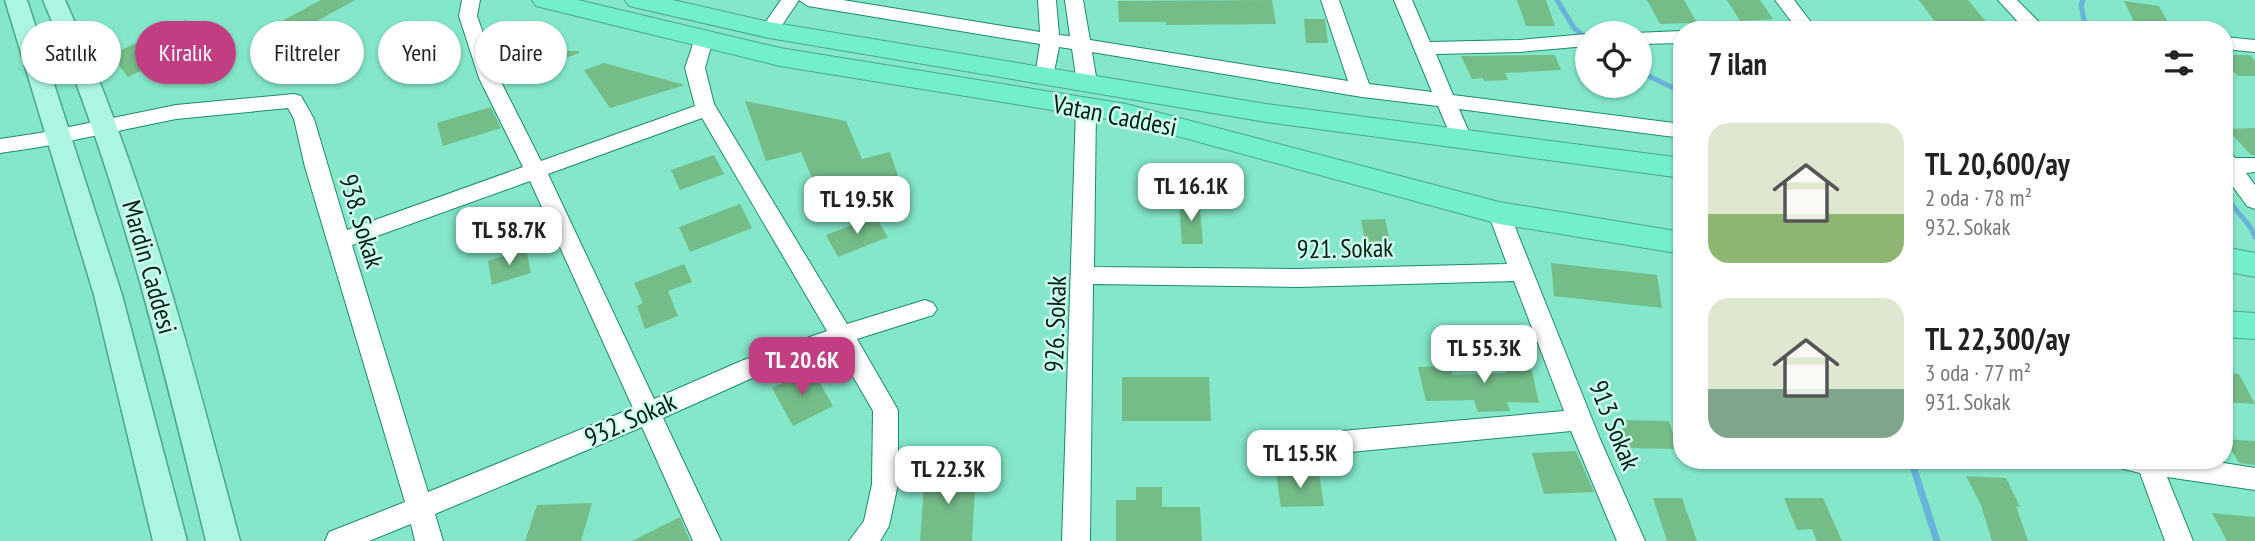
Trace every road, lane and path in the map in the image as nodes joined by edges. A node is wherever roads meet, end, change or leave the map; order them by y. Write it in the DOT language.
graph roads {
  1 [pos="16,0"];
  2 [pos="54,0"];
  3 [pos="471,0"];
  4 [pos="545,0"];
  5 [pos="790,0"];
  6 [pos="808,0"];
  7 [pos="1047,0"];
  8 [pos="1074,0"];
  9 [pos="1330,0"];
  10 [pos="1403,0"];
  11 [pos="1784,0"];
  12 [pos="2007,0"];
  13 [pos="652,2"];
  14 [pos="1801,21"];
  15 [pos="2028,21"];
  16 [pos="769,30"];
  17 [pos="1652,37"];
  18 [pos="1673,37"];
  19 [pos="703,38"];
  20 [pos="1050,40"];
  21 [pos="1575,41"];
  22 [pos="1557,42"];
  23 [pos="2233,44"];
  24 [pos="1082,45"];
  25 [pos="2255,46"];
  26 [pos="1423,48"];
  27 [pos="1045,77"];
  28 [pos="1362,90"];
  29 [pos="1087,96"];
  30 [pos="1447,102"];
  31 [pos="707,109"];
  32 [pos="105,125"];
  33 [pos="1673,130"];
  34 [pos="59,139"];
  35 [pos="1462,139"];
  36 [pos="0,146"];
  37 [pos="2233,163"];
  38 [pos="2255,165"];
  39 [pos="1673,167"];
  40 [pos="535,169"];
  41 [pos="2233,170"];
  42 [pos="2255,201"];
  43 [pos="1499,213"];
  44 [pos="339,241"];
  45 [pos="1673,242"];
  46 [pos="1522,272"];
  47 [pos="1084,276"];
  48 [pos="925,309"];
  49 [pos="2233,325"];
  50 [pos="2255,326"];
  51 [pos="842,334"];
  52 [pos="649,414"];
  53 [pos="1581,420"];
  54 [pos="1319,444"];
  55 [pos="2146,469"];
  56 [pos="2192,469"];
  57 [pos="2255,479"];
  58 [pos="419,508"];
  59 [pos="170,541"];
  60 [pos="223,541"];
  61 [pos="339,541"];
  62 [pos="429,541"];
  63 [pos="707,541"];
  64 [pos="863,541"];
  65 [pos="1076,541"];
  66 [pos="1631,541"];
  67 [pos="2179,541"];
  1 -- 34 [label="main road, Mardin Caddesi"];
  2 -- 32 [label="main road, Mardin Caddesi"];
  3 -- 40 [label="street"];
  4 -- 19 [label="highway, Vatan Caddesi"];
  5 -- 16 [label="street"];
  6 -- 20 [label="street"];
  7 -- 20 [label="street"];
  8 -- 24 [label="street, 926. Sokak"];
  9 -- 28 [label="street"];
  10 -- 26 [label="street"];
  11 -- 14 [label="street"];
  12 -- 15 [label="street"];
  13 -- 16 [label="highway, Vatan Caddesi"];
  16 -- 27 [label="highway, Vatan Caddesi"];
  17 -- 18 [label="street"];
  19 -- 29 [label="highway, Vatan Caddesi"];
  19 -- 31 [label="street"];
  20 -- 24 [label="street"];
  20 -- 27 [label="street"];
  21 -- 22 [label="street"];
  22 -- 26 [label="street"];
  23 -- 25 [label="street"];
  24 -- 28 [label="street"];
  24 -- 29 [label="street, 926. Sokak"];
  26 -- 30 [label="street"];
  27 -- 29 [label="highway, Vatan Caddesi"];
  28 -- 30 [label="street"];
  29 -- 35 [label="highway, Vatan Caddesi"];
  29 -- 43 [label="highway, Vatan Caddesi"];
  29 -- 47 [label="street, 926. Sokak"];
  30 -- 33 [label="street"];
  30 -- 35 [label="street"];
  31 -- 40 [label="street"];
  31 -- 51 [label="street"];
  32 -- 34 [label="street"];
  32 -- 44 [label="street, 938. Sokak"];
  32 -- 60 [label="main road, Mardin Caddesi"];
  34 -- 36 [label="street"];
  34 -- 59 [label="main road, Mardin Caddesi"];
  35 -- 39 [label="highway, Vatan Caddesi"];
  37 -- 38 [label="street"];
  40 -- 44 [label="street"];
  40 -- 52 [label="street"];
  41 -- 42 [label="street"];
  43 -- 45 [label="highway, Vatan Caddesi"];
  43 -- 46 [label="street, 913 Sokak"];
  44 -- 58 [label="street, 938. Sokak"];
  46 -- 47 [label="street, 921. Sokak"];
  46 -- 53 [label="street, 913 Sokak"];
  47 -- 65 [label="street, 926. Sokak"];
  48 -- 51 [label="street, 932. Sokak"];
  49 -- 50 [label="highway"];
  51 -- 52 [label="street, 932. Sokak"];
  51 -- 64 [label="street"];
  52 -- 58 [label="street, 932. Sokak"];
  52 -- 63 [label="street"];
  53 -- 54 [label="street"];
  53 -- 66 [label="street, 913 Sokak"];
  55 -- 67 [label="street"];
  56 -- 57 [label="street"];
  58 -- 61 [label="street, 932. Sokak"];
  58 -- 62 [label="street, 938. Sokak"];
}
